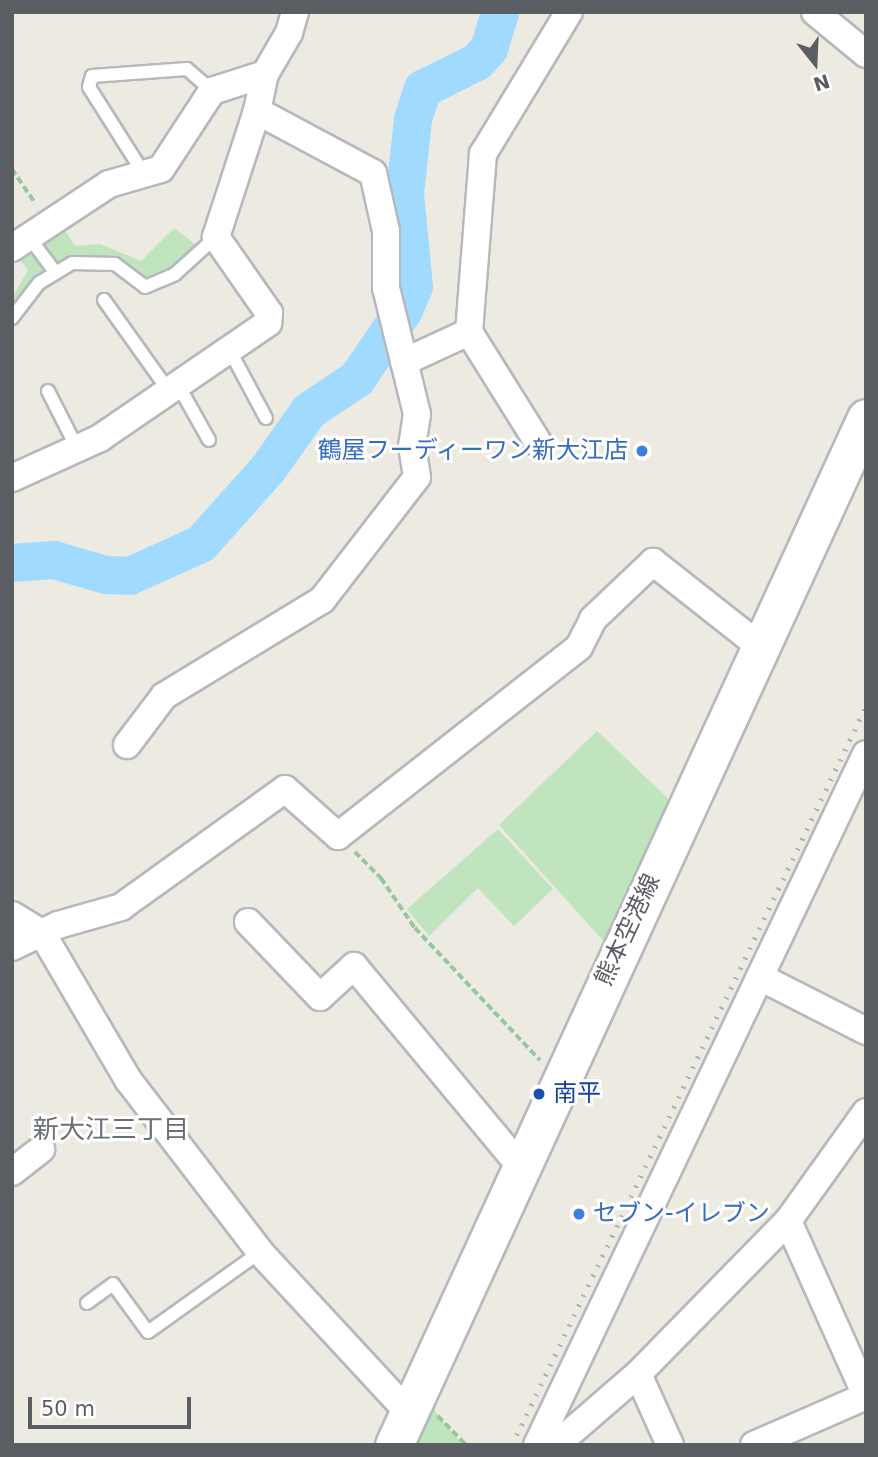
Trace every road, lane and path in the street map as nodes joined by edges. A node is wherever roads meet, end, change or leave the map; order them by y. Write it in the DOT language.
graph roads {
  1 [pos="295,12"];
  2 [pos="569,12"];
  3 [pos="815,12"];
  4 [pos="866,54"];
  5 [pos="265,74"];
  6 [pos="212,91"];
  7 [pos="257,111"];
  8 [pos="12,169"];
  9 [pos="144,174"];
  10 [pos="30,236"];
  11 [pos="216,237"];
  12 [pos="55,272"];
  13 [pos="104,300"];
  14 [pos="12,318"];
  15 [pos="470,332"];
  16 [pos="230,351"];
  17 [pos="404,362"];
  18 [pos="174,388"];
  19 [pos="48,391"];
  20 [pos="266,418"];
  21 [pos="866,418"];
  22 [pos="209,440"];
  23 [pos="539,444"];
  24 [pos="77,448"];
  25 [pos="12,478"];
  26 [pos="758,645"];
  27 [pos="127,745"];
  28 [pos="866,754"];
  29 [pos="338,836"];
  30 [pos="12,915"];
  31 [pos="248,922"];
  32 [pos="42,933"];
  33 [pos="12,947"];
  34 [pos="760,977"];
  35 [pos="866,1031"];
  36 [pos="561,1076"];
  37 [pos="866,1112"];
  38 [pos="41,1149"];
  39 [pos="520,1166"];
  40 [pos="12,1172"];
  41 [pos="788,1221"];
  42 [pos="260,1252"];
  43 [pos="87,1303"];
  44 [pos="638,1374"];
  45 [pos="866,1396"];
  46 [pos="407,1417"];
  47 [pos="767,1442"];
  48 [pos="466,1445"];
  49 [pos="537,1445"];
  50 [pos="556,1445"];
  51 [pos="670,1445"];
  1 -- 5 [label="street"];
  2 -- 15 [label="street"];
  3 -- 4 [label="street"];
  5 -- 6 [label="street"];
  5 -- 7 [label="street"];
  6 -- 9 [label="street"];
  6 -- 9 [label="lane"];
  7 -- 11 [label="street"];
  7 -- 17 [label="street"];
  8 -- 10 [label="path"];
  9 -- 10 [label="street"];
  10 -- 12 [label="lane"];
  11 -- 12 [label="lane"];
  11 -- 16 [label="street"];
  12 -- 14 [label="lane"];
  13 -- 18 [label="lane"];
  15 -- 17 [label="street"];
  15 -- 23 [label="street"];
  16 -- 18 [label="street"];
  16 -- 20 [label="lane"];
  17 -- 27 [label="street"];
  18 -- 22 [label="lane"];
  18 -- 24 [label="street"];
  19 -- 24 [label="lane"];
  21 -- 26 [label="main road, 熊本空港線"];
  24 -- 25 [label="street"];
  26 -- 29 [label="street"];
  26 -- 36 [label="main road, 熊本空港線"];
  28 -- 34 [label="street"];
  29 -- 32 [label="street"];
  29 -- 36 [label="path"];
  30 -- 32 [label="street"];
  31 -- 39 [label="street"];
  32 -- 33 [label="street"];
  32 -- 42 [label="street"];
  34 -- 35 [label="street"];
  34 -- 49 [label="street"];
  36 -- 39 [label="main road, 熊本空港線"];
  37 -- 41 [label="street"];
  38 -- 40 [label="street"];
  39 -- 46 [label="main road, 熊本空港線"];
  41 -- 44 [label="street"];
  41 -- 45 [label="street"];
  42 -- 43 [label="lane"];
  42 -- 46 [label="street"];
  44 -- 50 [label="street"];
  44 -- 51 [label="street"];
  45 -- 47 [label="street"];
  46 -- 48 [label="path"];
}
